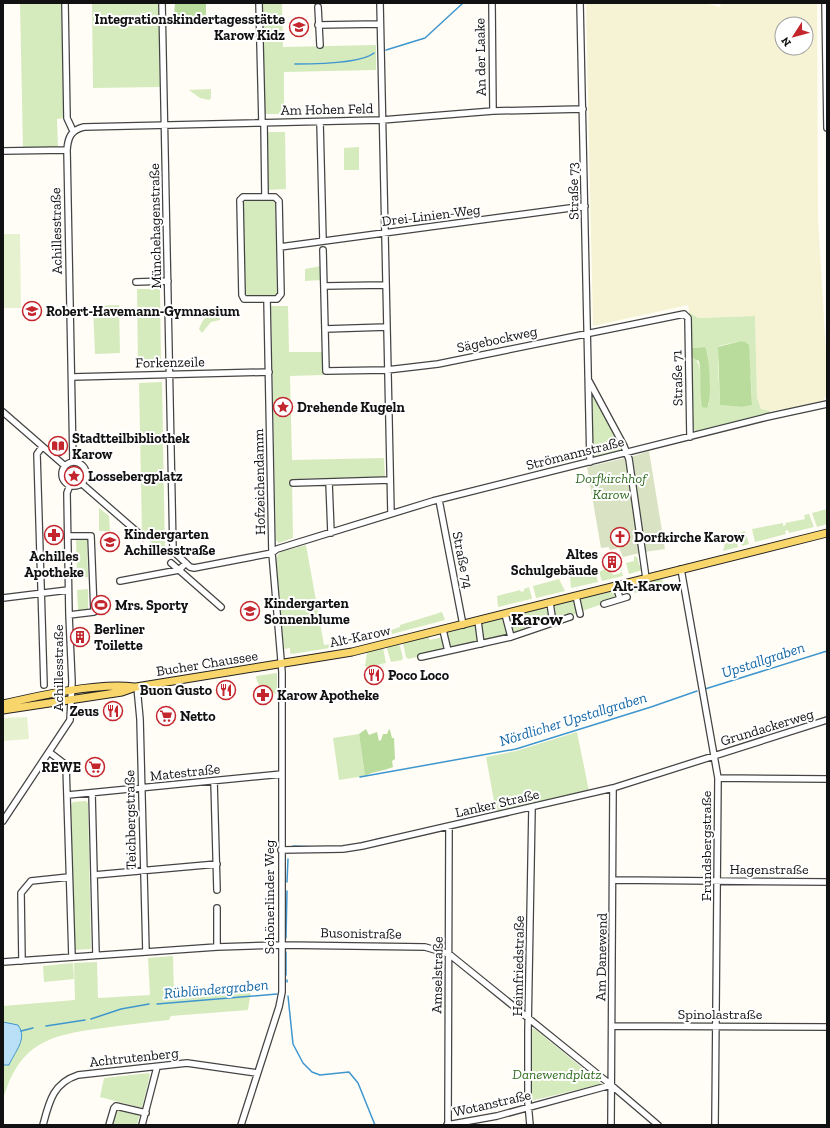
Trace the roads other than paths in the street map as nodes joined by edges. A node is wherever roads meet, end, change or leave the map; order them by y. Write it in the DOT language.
graph roads {
  1 [pos="65,3"];
  2 [pos="162,3"];
  3 [pos="259,3"];
  4 [pos="380,3"];
  5 [pos="492,3"];
  6 [pos="580,3"];
  7 [pos="825,3"];
  8 [pos="318,7"];
  9 [pos="380,24"];
  10 [pos="318,25"];
  11 [pos="320,45"];
  12 [pos="583,109"];
  13 [pos="493,111"];
  14 [pos="382,120"];
  15 [pos="320,122"];
  16 [pos="263,123"];
  17 [pos="165,125"];
  18 [pos="827,128"];
  19 [pos="73,131"];
  20 [pos="67,150"];
  21 [pos="3,151"];
  22 [pos="265,197"];
  23 [pos="585,206"];
  24 [pos="385,233"];
  25 [pos="323,241"];
  26 [pos="280,247"];
  27 [pos="323,250"];
  28 [pos="168,281"];
  29 [pos="136,282"];
  30 [pos="386,285"];
  31 [pos="324,286"];
  32 [pos="267,299"];
  33 [pos="688,318"];
  34 [pos="387,327"];
  35 [pos="325,329"];
  36 [pos="588,334"];
  37 [pos="387,370"];
  38 [pos="269,372"];
  39 [pos="170,374"];
  40 [pos="72,377"];
  41 [pos="588,379"];
  42 [pos="827,404"];
  43 [pos="3,412"];
  44 [pos="690,437"];
  45 [pos="42,447"];
  46 [pos="627,453"];
  47 [pos="73,462"];
  48 [pos="590,462"];
  49 [pos="65,466"];
  50 [pos="390,480"];
  51 [pos="293,482"];
  52 [pos="329,482"];
  53 [pos="81,484"];
  54 [pos="70,485"];
  55 [pos="439,500"];
  56 [pos="392,513"];
  57 [pos="331,533"];
  58 [pos="827,533"];
  59 [pos="68,536"];
  60 [pos="143,537"];
  61 [pos="272,553"];
  62 [pos="171,563"];
  63 [pos="186,563"];
  64 [pos="681,569"];
  65 [pos="180,570"];
  66 [pos="646,578"];
  67 [pos="120,581"];
  68 [pos="616,585"];
  69 [pos="68,590"];
  70 [pos="40,594"];
  71 [pos="576,596"];
  72 [pos="628,597"];
  73 [pos="3,598"];
  74 [pos="620,599"];
  75 [pos="550,603"];
  76 [pos="604,604"];
  77 [pos="221,607"];
  78 [pos="505,614"];
  79 [pos="580,614"];
  80 [pos="69,615"];
  81 [pos="570,617"];
  82 [pos="478,621"];
  83 [pos="553,623"];
  84 [pos="463,625"];
  85 [pos="443,630"];
  86 [pos="511,637"];
  87 [pos="481,644"];
  88 [pos="448,651"];
  89 [pos="421,657"];
  90 [pos="282,664"];
  91 [pos="44,685"];
  92 [pos="137,687"];
  93 [pos="72,691"];
  94 [pos="72,700"];
  95 [pos="3,704"];
  96 [pos="3,710"];
  97 [pos="827,720"];
  98 [pos="49,752"];
  99 [pos="714,756"];
  100 [pos="282,774"];
  101 [pos="718,778"];
  102 [pos="827,779"];
  103 [pos="214,781"];
  104 [pos="142,788"];
  105 [pos="613,788"];
  106 [pos="92,793"];
  107 [pos="68,795"];
  108 [pos="532,808"];
  109 [pos="3,821"];
  110 [pos="449,826"];
  111 [pos="281,850"];
  112 [pos="217,864"];
  113 [pos="144,870"];
  114 [pos="94,875"];
  115 [pos="69,877"];
  116 [pos="614,880"];
  117 [pos="718,881"];
  118 [pos="827,882"];
  119 [pos="217,890"];
  120 [pos="217,908"];
  121 [pos="281,945"];
  122 [pos="218,947"];
  123 [pos="146,952"];
  124 [pos="449,954"];
  125 [pos="96,955"];
  126 [pos="72,957"];
  127 [pos="22,961"];
  128 [pos="3,962"];
  129 [pos="529,1018"];
  130 [pos="612,1026"];
  131 [pos="716,1026"];
  132 [pos="827,1027"];
  133 [pos="156,1067"];
  134 [pos="257,1073"];
  135 [pos="611,1085"];
  136 [pos="529,1107"];
  137 [pos="146,1112"];
  138 [pos="43,1125"];
  139 [pos="109,1125"];
  140 [pos="142,1125"];
  141 [pos="241,1125"];
  142 [pos="447,1125"];
  143 [pos="530,1125"];
  144 [pos="610,1125"];
  145 [pos="658,1125"];
  146 [pos="715,1125"];
  1 -- 19 [label="street"];
  2 -- 17 [label="street, Münchehagenstraße"];
  3 -- 16 [label="street"];
  4 -- 9 [label="street"];
  5 -- 13 [label="street, An der Laake"];
  6 -- 12 [label="street, Straße 73"];
  7 -- 18 [label="street"];
  8 -- 10 [label="street"];
  9 -- 10 [label="street"];
  9 -- 14 [label="street"];
  10 -- 11 [label="street"];
  12 -- 13 [label="street, Am Hohen Feld"];
  12 -- 23 [label="street, Straße 73"];
  13 -- 14 [label="street, Am Hohen Feld"];
  14 -- 15 [label="street, Am Hohen Feld"];
  14 -- 24 [label="street"];
  15 -- 16 [label="street, Am Hohen Feld"];
  15 -- 25 [label="street"];
  16 -- 17 [label="street, Am Hohen Feld"];
  16 -- 22 [label="street"];
  17 -- 19 [label="street, Am Hohen Feld"];
  17 -- 28 [label="street, Münchehagenstraße"];
  19 -- 20 [label="street, Achillesstraße"];
  20 -- 21 [label="street"];
  20 -- 40 [label="street, Achillesstraße"];
  22 -- 26 [label="street"];
  22 -- 32 [label="street"];
  23 -- 24 [label="street, Drei-Linien-Weg"];
  23 -- 36 [label="street, Straße 73"];
  24 -- 25 [label="street, Drei-Linien-Weg"];
  24 -- 30 [label="street"];
  25 -- 26 [label="street, Drei-Linien-Weg"];
  26 -- 32 [label="street"];
  27 -- 31 [label="street"];
  28 -- 29 [label="street"];
  28 -- 39 [label="street, Münchehagenstraße"];
  30 -- 31 [label="street"];
  30 -- 34 [label="street"];
  31 -- 35 [label="street"];
  32 -- 38 [label="street, Hofzeichendamm"];
  33 -- 36 [label="street, Sägebockweg"];
  33 -- 44 [label="street, Straße 71"];
  34 -- 35 [label="street"];
  34 -- 37 [label="street"];
  35 -- 37 [label="street, Sägebockweg"];
  36 -- 37 [label="street, Sägebockweg"];
  36 -- 41 [label="street, Straße 73"];
  37 -- 50 [label="street"];
  38 -- 39 [label="street, Forkenzeile"];
  38 -- 61 [label="street, Hofzeichendamm"];
  39 -- 40 [label="street, Forkenzeile"];
  39 -- 63 [label="street, Münchehagenstraße"];
  40 -- 47 [label="street, Achillesstraße"];
  41 -- 46 [label="street, Straße 73"];
  41 -- 48 [label="street, Straße 73"];
  42 -- 44 [label="street, Strömannstraße"];
  43 -- 45 [label="street"];
  44 -- 46 [label="street, Strömannstraße"];
  45 -- 49 [label="street"];
  45 -- 70 [label="street"];
  46 -- 48 [label="street, Strömannstraße"];
  46 -- 66 [label="street, Straße 73"];
  47 -- 49 [label="street"];
  47 -- 53 [label="street"];
  48 -- 55 [label="street, Strömannstraße"];
  49 -- 54 [label="street"];
  50 -- 52 [label="street"];
  50 -- 56 [label="street"];
  51 -- 52 [label="street"];
  52 -- 57 [label="street"];
  53 -- 54 [label="street"];
  53 -- 60 [label="street"];
  54 -- 59 [label="street, Achillesstraße"];
  55 -- 56 [label="street, Strömannstraße"];
  55 -- 84 [label="street, Straße 74"];
  56 -- 57 [label="street, Strömannstraße"];
  57 -- 61 [label="street, Strömannstraße"];
  58 -- 64 [label="main road, Alt-Karow"];
  59 -- 69 [label="street, Achillesstraße"];
  59 -- 80 [label="street, Achillesstraße"];
  61 -- 63 [label="street, Strömannstraße"];
  61 -- 90 [label="street, Hofzeichendamm"];
  62 -- 65 [label="street"];
  63 -- 65 [label="street"];
  64 -- 66 [label="main road, Alt-Karow"];
  64 -- 99 [label="street, Frundsbergstraße"];
  65 -- 67 [label="street"];
  65 -- 77 [label="street"];
  66 -- 68 [label="main road, Alt-Karow"];
  68 -- 71 [label="main road, Alt-Karow"];
  68 -- 74 [label="street"];
  69 -- 70 [label="street"];
  69 -- 80 [label="street, Achillesstraße"];
  70 -- 73 [label="street"];
  70 -- 91 [label="street"];
  71 -- 75 [label="main road, Alt-Karow"];
  71 -- 79 [label="street"];
  72 -- 74 [label="street"];
  74 -- 76 [label="street"];
  75 -- 78 [label="main road, Alt-Karow"];
  75 -- 83 [label="street"];
  78 -- 82 [label="main road, Alt-Karow"];
  78 -- 86 [label="street"];
  80 -- 93 [label="street, Achillesstraße"];
  81 -- 83 [label="street"];
  82 -- 84 [label="main road, Alt-Karow"];
  82 -- 87 [label="street"];
  83 -- 86 [label="street"];
  84 -- 85 [label="main road, Alt-Karow"];
  85 -- 88 [label="street"];
  85 -- 90 [label="main road, Alt-Karow"];
  86 -- 87 [label="street"];
  87 -- 88 [label="street"];
  88 -- 89 [label="street"];
  90 -- 92 [label="main road, Bucher Chaussee"];
  90 -- 100 [label="street, Schönerlinder Weg"];
  92 -- 93 [label="main road, Bucher Chaussee"];
  92 -- 94 [label="main road, Bucher Chaussee"];
  92 -- 104 [label="street, Teichbergstraße"];
  93 -- 94 [label="street, Achillesstraße"];
  93 -- 95 [label="main road, Bucher Chaussee"];
  94 -- 96 [label="main road, Bucher Chaussee"];
  94 -- 98 [label="street, Achillesstraße"];
  97 -- 99 [label="street, Grundackerweg"];
  98 -- 107 [label="street"];
  98 -- 109 [label="street, Achillesstraße"];
  99 -- 101 [label="street, Frundsbergstraße"];
  99 -- 105 [label="street, Lanker Straße"];
  100 -- 103 [label="street, Matestraße"];
  100 -- 111 [label="street, Schönerlinder Weg"];
  101 -- 102 [label="street"];
  101 -- 117 [label="street, Frundsbergstraße"];
  103 -- 104 [label="street, Matestraße"];
  103 -- 112 [label="street"];
  104 -- 106 [label="street, Matestraße"];
  104 -- 113 [label="street, Teichbergstraße"];
  105 -- 108 [label="street, Lanker Straße"];
  105 -- 116 [label="street, Am Danewend"];
  106 -- 107 [label="street, Matestraße"];
  106 -- 114 [label="street"];
  107 -- 115 [label="street"];
  108 -- 110 [label="street, Lanker Straße"];
  108 -- 129 [label="street, Heimfriedstraße"];
  110 -- 111 [label="street, Lanker Straße"];
  110 -- 124 [label="street, Amselstraße"];
  111 -- 121 [label="street, Schönerlinder Weg"];
  112 -- 113 [label="street"];
  112 -- 119 [label="street"];
  113 -- 114 [label="street"];
  113 -- 123 [label="street, Teichbergstraße"];
  114 -- 125 [label="street"];
  115 -- 126 [label="street"];
  115 -- 127 [label="street"];
  116 -- 117 [label="street, Hagenstraße"];
  116 -- 130 [label="street, Am Danewend"];
  117 -- 118 [label="street, Hagenstraße"];
  117 -- 131 [label="street, Frundsbergstraße"];
  120 -- 122 [label="street"];
  121 -- 122 [label="street, Busonistraße"];
  121 -- 124 [label="street, Busonistraße"];
  121 -- 134 [label="street, Schönerlinder Weg"];
  122 -- 123 [label="street, Busonistraße"];
  123 -- 125 [label="street, Busonistraße"];
  124 -- 129 [label="street, Busonistraße"];
  124 -- 142 [label="street, Amselstraße"];
  125 -- 126 [label="street, Busonistraße"];
  126 -- 127 [label="street, Busonistraße"];
  127 -- 128 [label="street, Busonistraße"];
  129 -- 135 [label="street, Busonistraße"];
  129 -- 136 [label="street, Heimfriedstraße"];
  130 -- 131 [label="street, Spinolastraße"];
  130 -- 135 [label="street, Am Danewend"];
  131 -- 132 [label="street, Spinolastraße"];
  131 -- 146 [label="street, Frundsbergstraße"];
  133 -- 134 [label="street, Achtrutenberg"];
  133 -- 137 [label="street"];
  133 -- 138 [label="street, Achtrutenberg"];
  134 -- 141 [label="street, Schönerlinder Weg"];
  135 -- 136 [label="street, Wotanstraße"];
  135 -- 144 [label="street, Am Danewend"];
  135 -- 145 [label="street, Busonistraße"];
  136 -- 142 [label="street, Wotanstraße"];
  136 -- 143 [label="street, Heimfriedstraße"];
  137 -- 139 [label="street"];
  137 -- 140 [label="street"];
}
